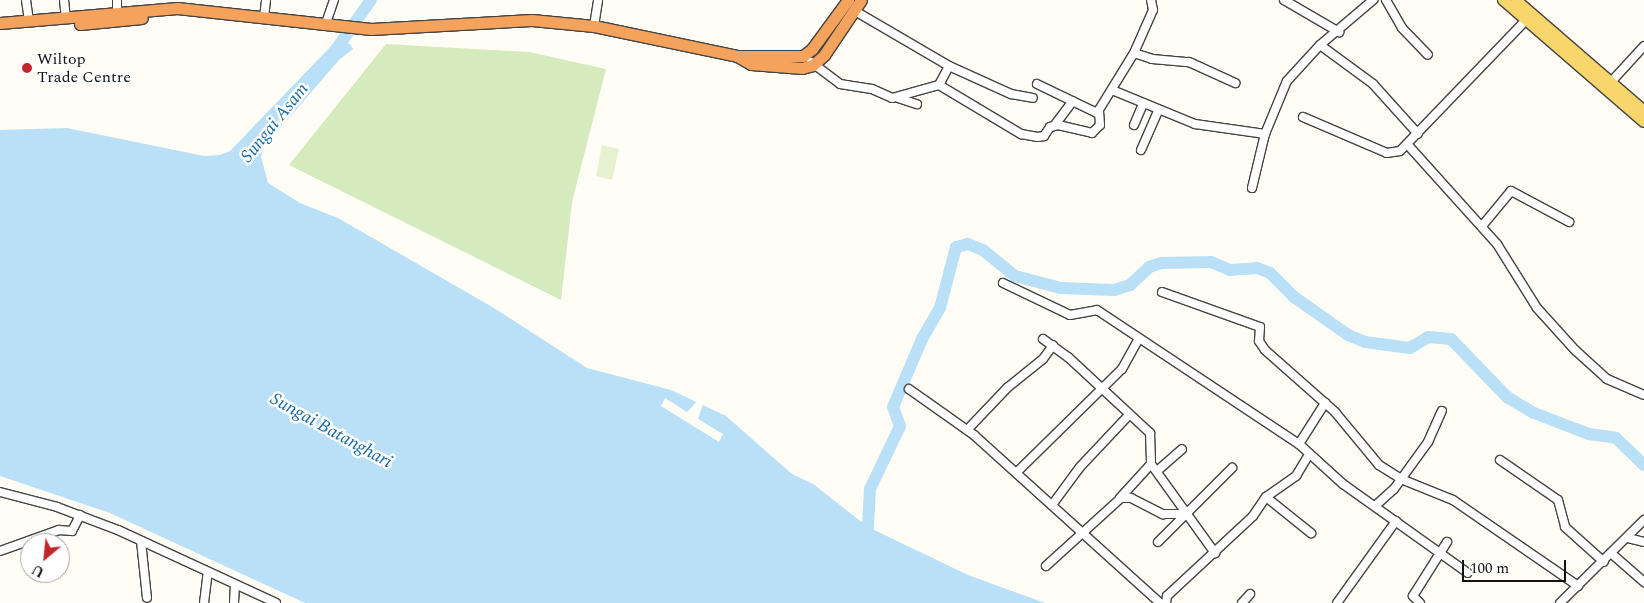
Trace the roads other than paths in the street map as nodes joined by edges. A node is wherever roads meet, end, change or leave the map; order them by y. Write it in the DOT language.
graph roads {
  1 [pos="26,0"];
  2 [pos="64,0"];
  3 [pos="117,0"];
  4 [pos="266,0"];
  5 [pos="334,0"];
  6 [pos="598,0"];
  7 [pos="848,0"];
  8 [pos="861,0"];
  9 [pos="1152,0"];
  10 [pos="1284,0"];
  11 [pos="1373,0"];
  12 [pos="1386,0"];
  13 [pos="1503,0"];
  14 [pos="1516,0"];
  15 [pos="190,10"];
  16 [pos="855,11"];
  17 [pos="117,12"];
  18 [pos="264,17"];
  19 [pos="66,18"];
  20 [pos="1526,20"];
  21 [pos="29,21"];
  22 [pos="0,24"];
  23 [pos="327,26"];
  24 [pos="594,26"];
  25 [pos="0,31"];
  26 [pos="1339,32"];
  27 [pos="1320,45"];
  28 [pos="1644,46"];
  29 [pos="1134,53"];
  30 [pos="806,55"];
  31 [pos="1428,55"];
  32 [pos="737,56"];
  33 [pos="813,65"];
  34 [pos="949,66"];
  35 [pos="1611,82"];
  36 [pos="1235,83"];
  37 [pos="1037,84"];
  38 [pos="940,86"];
  39 [pos="1112,90"];
  40 [pos="897,98"];
  41 [pos="1034,98"];
  42 [pos="1073,101"];
  43 [pos="917,104"];
  44 [pos="1143,104"];
  45 [pos="1099,110"];
  46 [pos="1158,111"];
  47 [pos="1644,111"];
  48 [pos="1303,117"];
  49 [pos="1644,122"];
  50 [pos="1134,125"];
  51 [pos="1054,126"];
  52 [pos="1265,134"];
  53 [pos="1418,134"];
  54 [pos="1407,144"];
  55 [pos="1141,150"];
  56 [pos="1252,188"];
  57 [pos="1569,222"];
  58 [pos="1482,226"];
  59 [pos="1003,284"];
  60 [pos="1162,292"];
  61 [pos="1139,338"];
  62 [pos="1043,339"];
  63 [pos="1053,345"];
  64 [pos="909,389"];
  65 [pos="1101,390"];
  66 [pos="1644,395"];
  67 [pos="1325,403"];
  68 [pos="1442,410"];
  69 [pos="1128,416"];
  70 [pos="968,430"];
  71 [pos="1299,444"];
  72 [pos="1182,449"];
  73 [pos="1309,454"];
  74 [pos="1500,460"];
  75 [pos="1151,464"];
  76 [pos="1232,468"];
  77 [pos="1156,471"];
  78 [pos="1016,473"];
  79 [pos="1401,479"];
  80 [pos="0,492"];
  81 [pos="1266,497"];
  82 [pos="1118,500"];
  83 [pos="1052,505"];
  84 [pos="1375,506"];
  85 [pos="80,515"];
  86 [pos="1186,515"];
  87 [pos="1644,520"];
  88 [pos="1396,521"];
  89 [pos="1082,532"];
  90 [pos="1311,533"];
  91 [pos="1628,538"];
  92 [pos="141,541"];
  93 [pos="1158,542"];
  94 [pos="1447,542"];
  95 [pos="1644,542"];
  96 [pos="0,552"];
  97 [pos="1215,553"];
  98 [pos="1439,554"];
  99 [pos="1612,554"];
  100 [pos="1604,562"];
  101 [pos="1046,566"];
  102 [pos="208,572"];
  103 [pos="1468,573"];
  104 [pos="1644,582"];
  105 [pos="234,585"];
  106 [pos="1578,586"];
  107 [pos="1250,594"];
  108 [pos="147,598"];
  109 [pos="258,599"];
  110 [pos="1416,602"];
  111 [pos="204,603"];
  112 [pos="234,603"];
  113 [pos="276,603"];
  114 [pos="1160,603"];
  115 [pos="1166,603"];
  116 [pos="1242,603"];
  117 [pos="1337,603"];
  118 [pos="1560,603"];
  1 -- 21 [label="street"];
  2 -- 19 [label="street"];
  3 -- 17 [label="street"];
  4 -- 18 [label="street"];
  5 -- 23 [label="street"];
  6 -- 24 [label="street"];
  7 -- 30 [label="highway"];
  8 -- 16 [label="highway"];
  9 -- 29 [label="street"];
  10 -- 26 [label="street"];
  11 -- 26 [label="street"];
  12 -- 31 [label="street"];
  13 -- 20 [label="main road"];
  14 -- 35 [label="main road"];
  15 -- 17 [label="highway"];
  15 -- 18 [label="highway"];
  15 -- 25 [label="highway"];
  16 -- 33 [label="highway"];
  16 -- 34 [label="street"];
  17 -- 19 [label="highway"];
  18 -- 23 [label="highway"];
  19 -- 21 [label="highway"];
  20 -- 49 [label="main road"];
  20 -- 53 [label="street"];
  21 -- 22 [label="highway"];
  23 -- 24 [label="highway"];
  24 -- 32 [label="highway"];
  26 -- 27 [label="street"];
  27 -- 52 [label="street"];
  27 -- 53 [label="street"];
  28 -- 35 [label="street"];
  29 -- 36 [label="street"];
  29 -- 39 [label="street"];
  30 -- 32 [label="highway"];
  30 -- 33 [label="street"];
  32 -- 33 [label="highway"];
  33 -- 40 [label="street"];
  34 -- 38 [label="street"];
  34 -- 41 [label="street"];
  35 -- 47 [label="main road"];
  37 -- 42 [label="street"];
  38 -- 40 [label="street"];
  38 -- 51 [label="street"];
  39 -- 44 [label="street"];
  39 -- 45 [label="street"];
  40 -- 43 [label="street"];
  42 -- 45 [label="street"];
  42 -- 51 [label="street"];
  44 -- 46 [label="street"];
  44 -- 50 [label="street"];
  45 -- 51 [label="street"];
  46 -- 52 [label="street"];
  46 -- 55 [label="street"];
  48 -- 54 [label="street"];
  52 -- 56 [label="street"];
  53 -- 54 [label="street"];
  54 -- 58 [label="street"];
  57 -- 58 [label="street"];
  58 -- 66 [label="street"];
  59 -- 61 [label="street"];
  60 -- 67 [label="street"];
  61 -- 65 [label="street"];
  61 -- 71 [label="street"];
  62 -- 63 [label="street"];
  63 -- 65 [label="street"];
  63 -- 70 [label="street"];
  64 -- 70 [label="street"];
  65 -- 69 [label="street"];
  65 -- 78 [label="street"];
  67 -- 71 [label="street"];
  67 -- 79 [label="street"];
  68 -- 79 [label="street"];
  69 -- 75 [label="street"];
  69 -- 83 [label="street"];
  70 -- 78 [label="street"];
  71 -- 73 [label="street"];
  72 -- 77 [label="street"];
  73 -- 81 [label="street"];
  73 -- 84 [label="street"];
  74 -- 100 [label="street"];
  75 -- 77 [label="street"];
  75 -- 82 [label="street"];
  76 -- 86 [label="street"];
  77 -- 86 [label="street"];
  78 -- 83 [label="street"];
  79 -- 84 [label="street"];
  79 -- 106 [label="street"];
  80 -- 85 [label="street"];
  81 -- 90 [label="street"];
  81 -- 97 [label="street"];
  82 -- 86 [label="street"];
  82 -- 89 [label="street"];
  83 -- 89 [label="street"];
  84 -- 88 [label="street"];
  85 -- 92 [label="street"];
  85 -- 96 [label="street"];
  86 -- 93 [label="street"];
  86 -- 97 [label="street"];
  87 -- 91 [label="street"];
  88 -- 98 [label="street"];
  88 -- 117 [label="street"];
  89 -- 101 [label="street"];
  89 -- 114 [label="street"];
  91 -- 95 [label="street"];
  91 -- 99 [label="street"];
  92 -- 102 [label="street"];
  92 -- 108 [label="street"];
  94 -- 98 [label="street"];
  97 -- 115 [label="street"];
  98 -- 103 [label="street"];
  98 -- 110 [label="street"];
  99 -- 100 [label="street"];
  99 -- 104 [label="street"];
  100 -- 106 [label="street"];
  102 -- 105 [label="street"];
  102 -- 111 [label="street"];
  105 -- 109 [label="street"];
  105 -- 112 [label="street"];
  106 -- 118 [label="street"];
  107 -- 116 [label="street"];
  109 -- 113 [label="street"];
}
